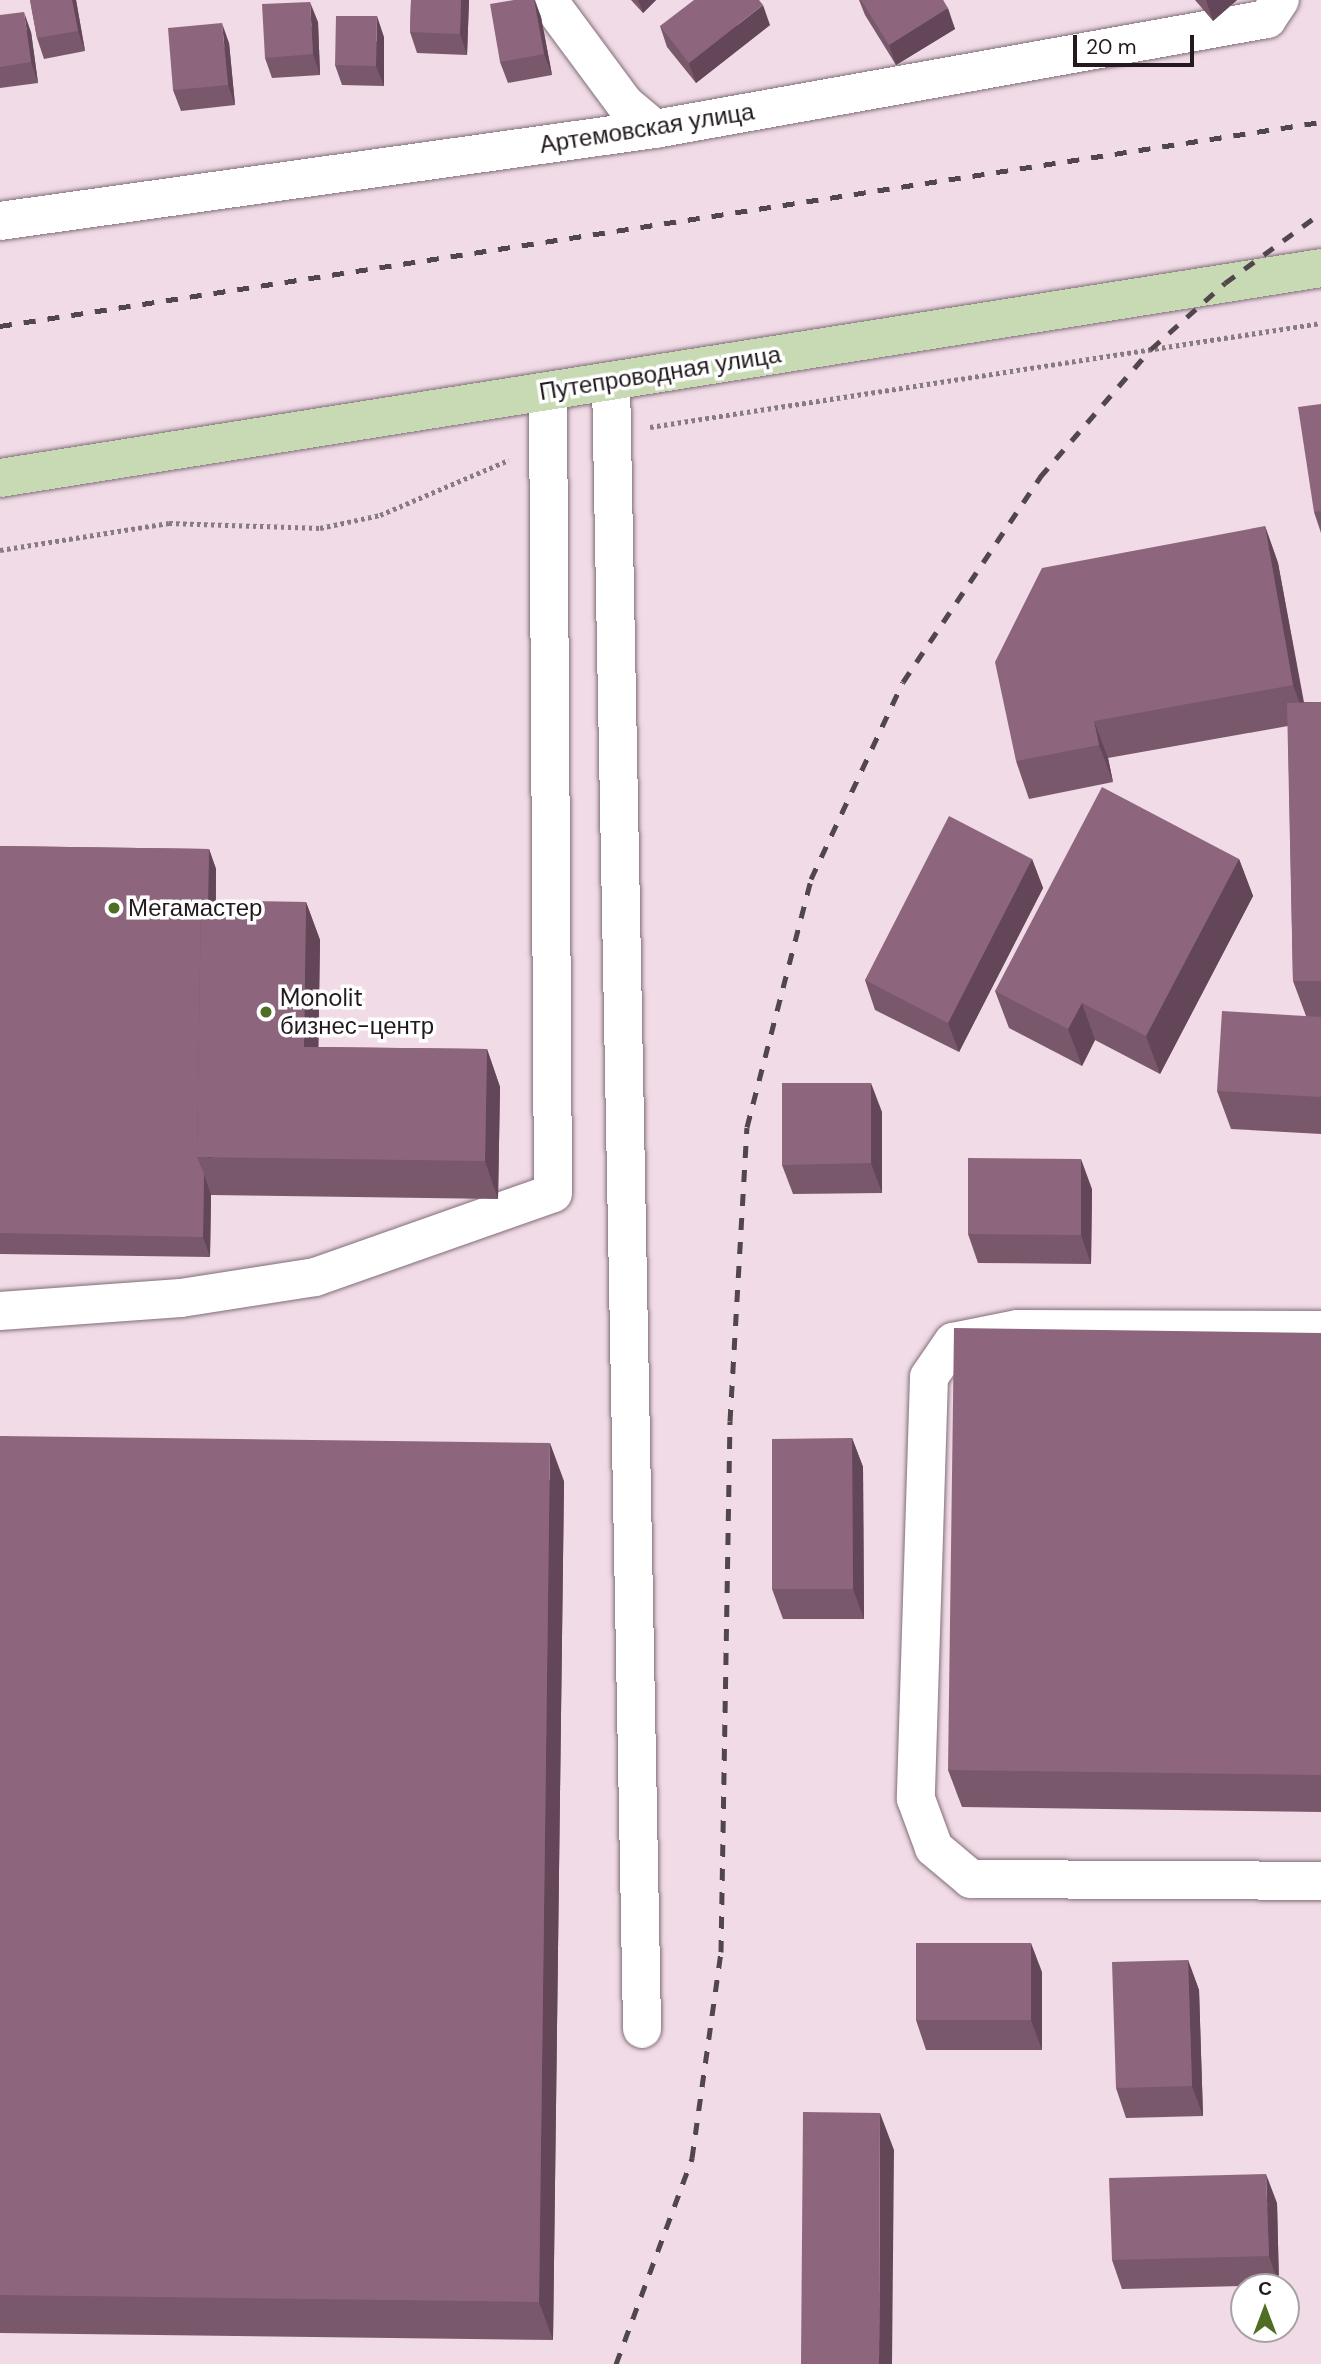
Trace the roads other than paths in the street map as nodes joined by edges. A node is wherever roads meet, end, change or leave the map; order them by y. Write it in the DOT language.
graph roads {
  1 [pos="548,0"];
  2 [pos="1280,0"];
  3 [pos="655,129"];
  4 [pos="0,221"];
  5 [pos="1321,268"];
  6 [pos="611,381"];
  7 [pos="548,391"];
  8 [pos="0,478"];
  9 [pos="0,1311"];
  10 [pos="1321,1330"];
  11 [pos="1321,1881"];
  12 [pos="642,2029"];
  1 -- 3 [label="street"];
  2 -- 3 [label="street, Артемовская улица"];
  3 -- 4 [label="street, Артемовская улица"];
  5 -- 6 [label="main road, Путепроводная улица"];
  6 -- 7 [label="main road, Путепроводная улица"];
  6 -- 12 [label="street"];
  7 -- 8 [label="main road, Путепроводная улица"];
  7 -- 9 [label="street"];
  10 -- 11 [label="street"];
}
